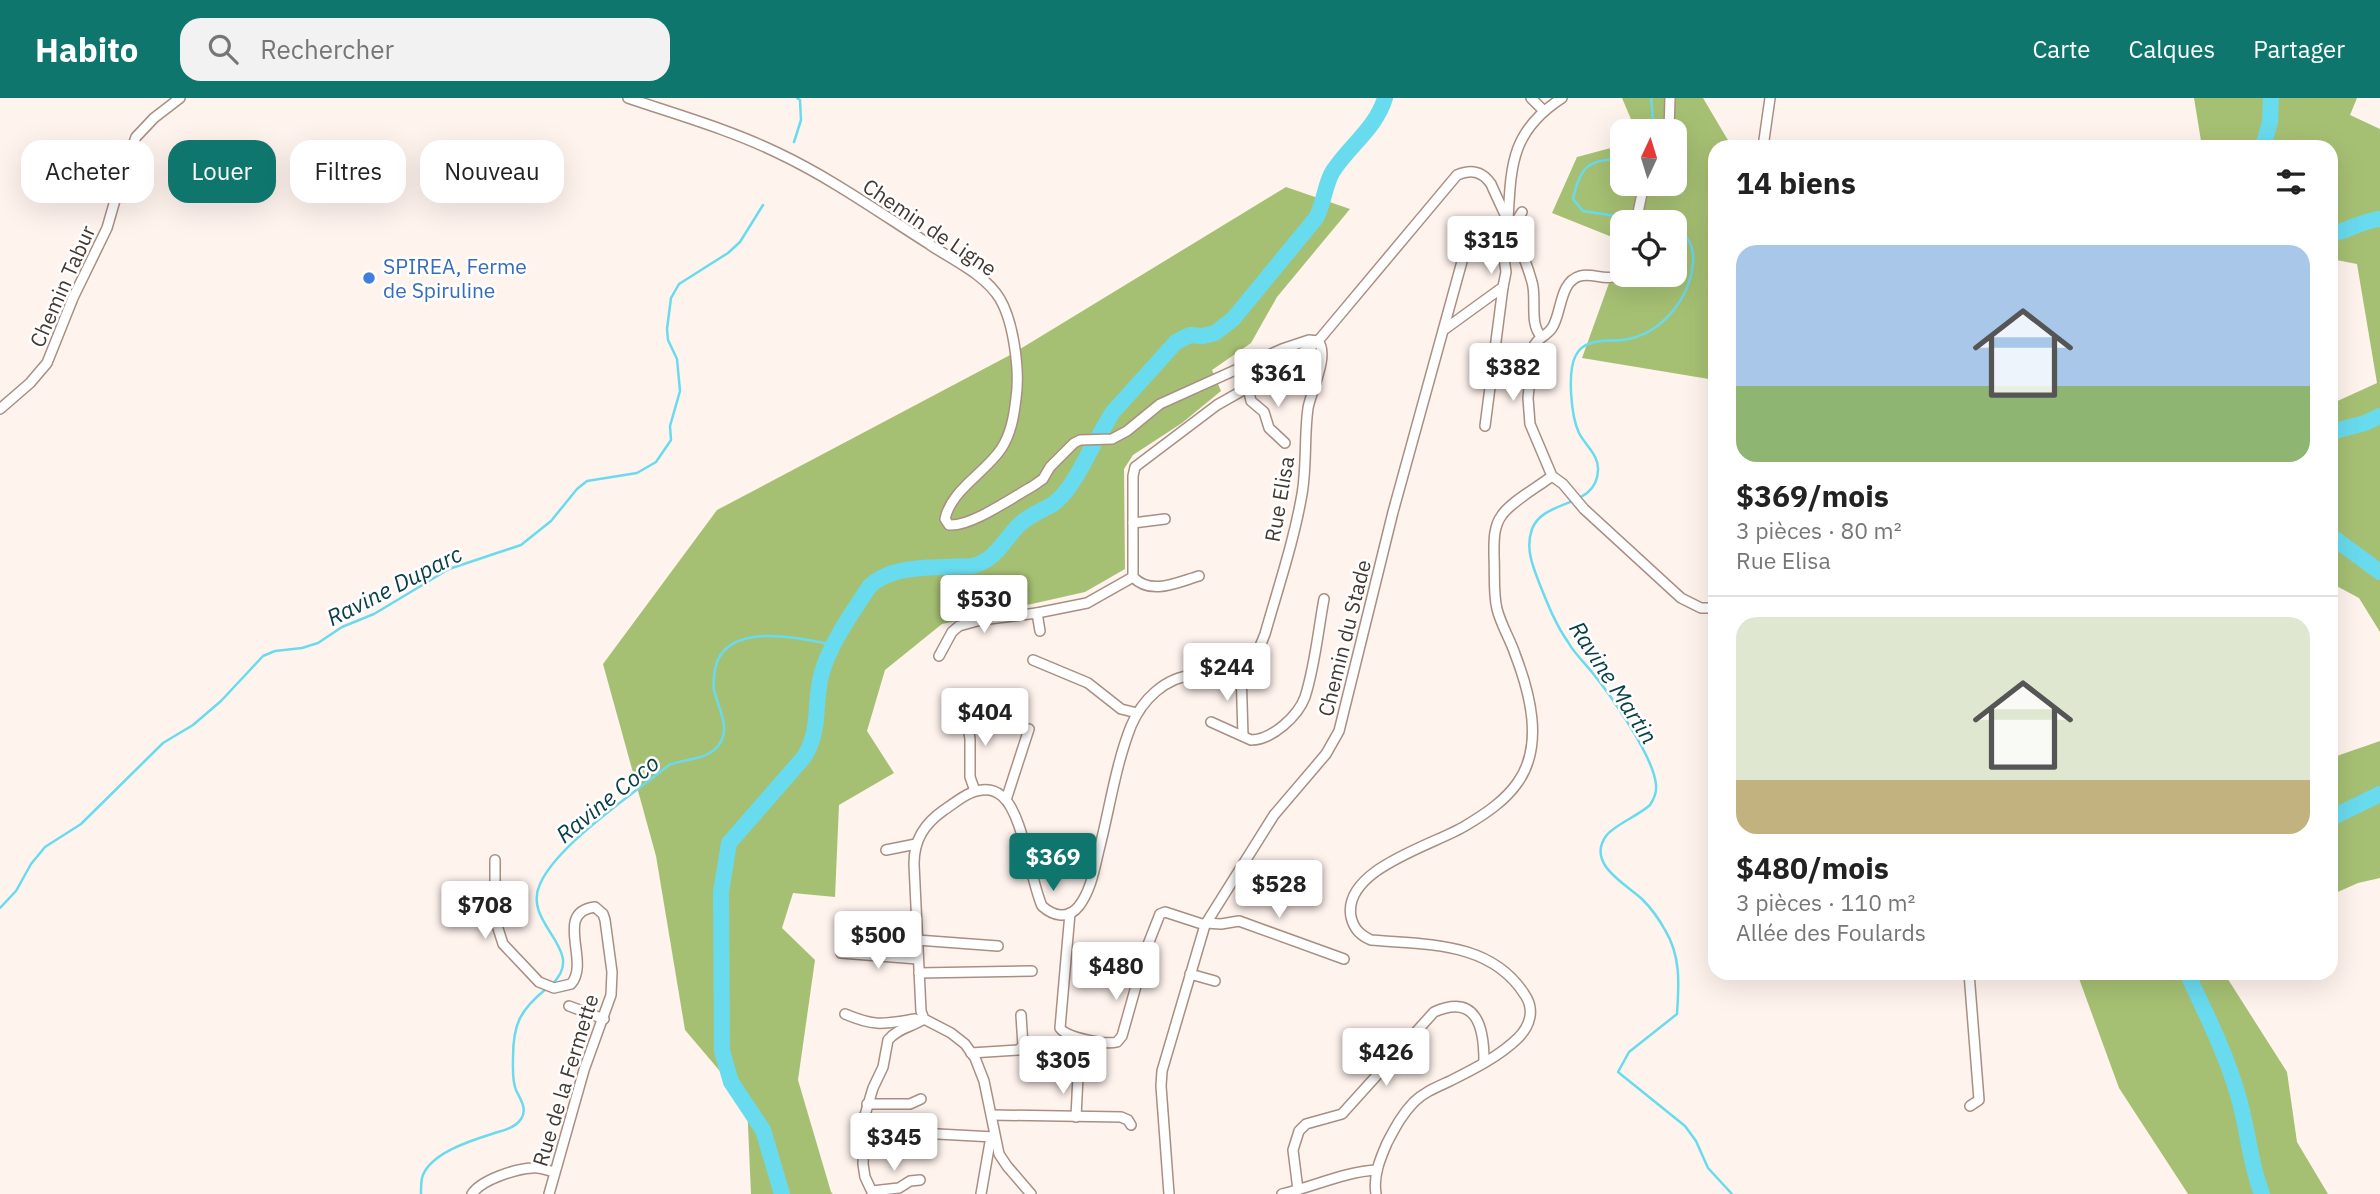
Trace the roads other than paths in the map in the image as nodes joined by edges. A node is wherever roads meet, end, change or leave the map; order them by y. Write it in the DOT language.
graph roads {
  1 [pos="180,98"];
  2 [pos="628,98"];
  3 [pos="1531,98"];
  4 [pos="1562,98"];
  5 [pos="1670,98"];
  6 [pos="1770,98"];
  7 [pos="1543,110"];
  8 [pos="1669,119"];
  9 [pos="1764,140"];
  10 [pos="1522,212"];
  11 [pos="1509,226"];
  12 [pos="1466,247"];
  13 [pos="1610,277"];
  14 [pos="1503,287"];
  15 [pos="1445,329"];
  16 [pos="1541,336"];
  17 [pos="1318,341"];
  18 [pos="1319,367"];
  19 [pos="1304,380"];
  20 [pos="1248,387"];
  21 [pos="0,409"];
  22 [pos="1485,426"];
  23 [pos="1284,443"];
  24 [pos="1552,476"];
  25 [pos="1165,519"];
  26 [pos="1133,523"];
  27 [pos="1199,576"];
  28 [pos="1133,577"];
  29 [pos="1324,598"];
  30 [pos="1708,608"];
  31 [pos="1037,613"];
  32 [pos="1275,630"];
  33 [pos="1040,631"];
  34 [pos="1265,634"];
  35 [pos="939,656"];
  36 [pos="1033,660"];
  37 [pos="1241,670"];
  38 [pos="966,713"];
  39 [pos="1137,713"];
  40 [pos="1211,722"];
  41 [pos="1030,729"];
  42 [pos="1243,736"];
  43 [pos="975,791"];
  44 [pos="1006,800"];
  45 [pos="916,844"];
  46 [pos="886,850"];
  47 [pos="495,860"];
  48 [pos="1070,913"];
  49 [pos="1206,924"];
  50 [pos="918,940"];
  51 [pos="998,946"];
  52 [pos="841,953"];
  53 [pos="918,959"];
  54 [pos="1344,959"];
  55 [pos="1032,971"];
  56 [pos="919,973"];
  57 [pos="1190,974"];
  58 [pos="1970,980"];
  59 [pos="1215,981"];
  60 [pos="569,1006"];
  61 [pos="845,1014"];
  62 [pos="1021,1015"];
  63 [pos="604,1018"];
  64 [pos="924,1019"];
  65 [pos="971,1053"];
  66 [pos="1484,1061"];
  67 [pos="1078,1076"];
  68 [pos="921,1099"];
  69 [pos="867,1104"];
  70 [pos="1970,1106"];
  71 [pos="992,1115"];
  72 [pos="1076,1117"];
  73 [pos="1131,1125"];
  74 [pos="900,1132"];
  75 [pos="994,1137"];
  76 [pos="1377,1170"];
  77 [pos="554,1172"];
  78 [pos="920,1180"];
  79 [pos="1328,1182"];
  80 [pos="1298,1190"];
  81 [pos="872,1193"];
  82 [pos="472,1194"];
  83 [pos="548,1194"];
  84 [pos="981,1194"];
  85 [pos="1031,1194"];
  86 [pos="1169,1194"];
  87 [pos="1282,1194"];
  88 [pos="1331,1194"];
  89 [pos="1376,1194"];
  1 -- 21 [label="street, Chemin Tabur"];
  2 -- 17 [label="street, Chemin de Ligne"];
  3 -- 7 [label="street"];
  4 -- 7 [label="street"];
  5 -- 8 [label="street"];
  6 -- 9 [label="street"];
  7 -- 11 [label="street"];
  10 -- 11 [label="street"];
  11 -- 14 [label="street"];
  11 -- 16 [label="street"];
  11 -- 17 [label="street"];
  12 -- 15 [label="street, Chemin du Stade"];
  13 -- 16 [label="street"];
  14 -- 15 [label="street"];
  14 -- 22 [label="street"];
  15 -- 49 [label="street, Chemin du Stade"];
  16 -- 24 [label="street"];
  17 -- 18 [label="street, Rue Elisa"];
  17 -- 20 [label="street"];
  18 -- 19 [label="street"];
  18 -- 34 [label="street, Rue Elisa"];
  20 -- 23 [label="street"];
  20 -- 26 [label="street"];
  24 -- 30 [label="street"];
  24 -- 66 [label="street"];
  25 -- 26 [label="street"];
  26 -- 28 [label="street"];
  27 -- 28 [label="street"];
  28 -- 31 [label="street"];
  29 -- 42 [label="street"];
  31 -- 33 [label="street"];
  31 -- 35 [label="street"];
  32 -- 34 [label="street"];
  34 -- 37 [label="street, Rue Elisa"];
  36 -- 39 [label="street"];
  37 -- 39 [label="street"];
  37 -- 42 [label="street"];
  38 -- 43 [label="street"];
  39 -- 48 [label="street"];
  40 -- 42 [label="street"];
  41 -- 44 [label="street"];
  43 -- 44 [label="street"];
  43 -- 45 [label="street"];
  44 -- 48 [label="street"];
  45 -- 46 [label="street"];
  45 -- 50 [label="street"];
  47 -- 63 [label="street, Rue de la Fermette"];
  48 -- 49 [label="street"];
  49 -- 54 [label="street"];
  49 -- 57 [label="street, Chemin du Stade"];
  50 -- 51 [label="street"];
  50 -- 53 [label="street"];
  52 -- 53 [label="street"];
  53 -- 56 [label="street"];
  55 -- 56 [label="street"];
  56 -- 64 [label="street"];
  57 -- 59 [label="street"];
  57 -- 86 [label="street, Chemin du Stade"];
  58 -- 70 [label="street"];
  60 -- 63 [label="street"];
  61 -- 64 [label="street"];
  62 -- 65 [label="street"];
  63 -- 77 [label="street, Rue de la Fermette"];
  64 -- 65 [label="street"];
  64 -- 69 [label="street"];
  65 -- 71 [label="street"];
  66 -- 76 [label="street"];
  66 -- 80 [label="street"];
  67 -- 72 [label="street"];
  68 -- 69 [label="street"];
  69 -- 81 [label="street"];
  71 -- 72 [label="street"];
  71 -- 75 [label="street"];
  72 -- 73 [label="street"];
  74 -- 75 [label="street"];
  75 -- 84 [label="street"];
  75 -- 85 [label="street"];
  76 -- 79 [label="street"];
  76 -- 89 [label="street"];
  77 -- 82 [label="street"];
  77 -- 83 [label="street, Rue de la Fermette"];
  78 -- 81 [label="street"];
  79 -- 80 [label="street"];
  79 -- 88 [label="street"];
  80 -- 87 [label="street"];
}
